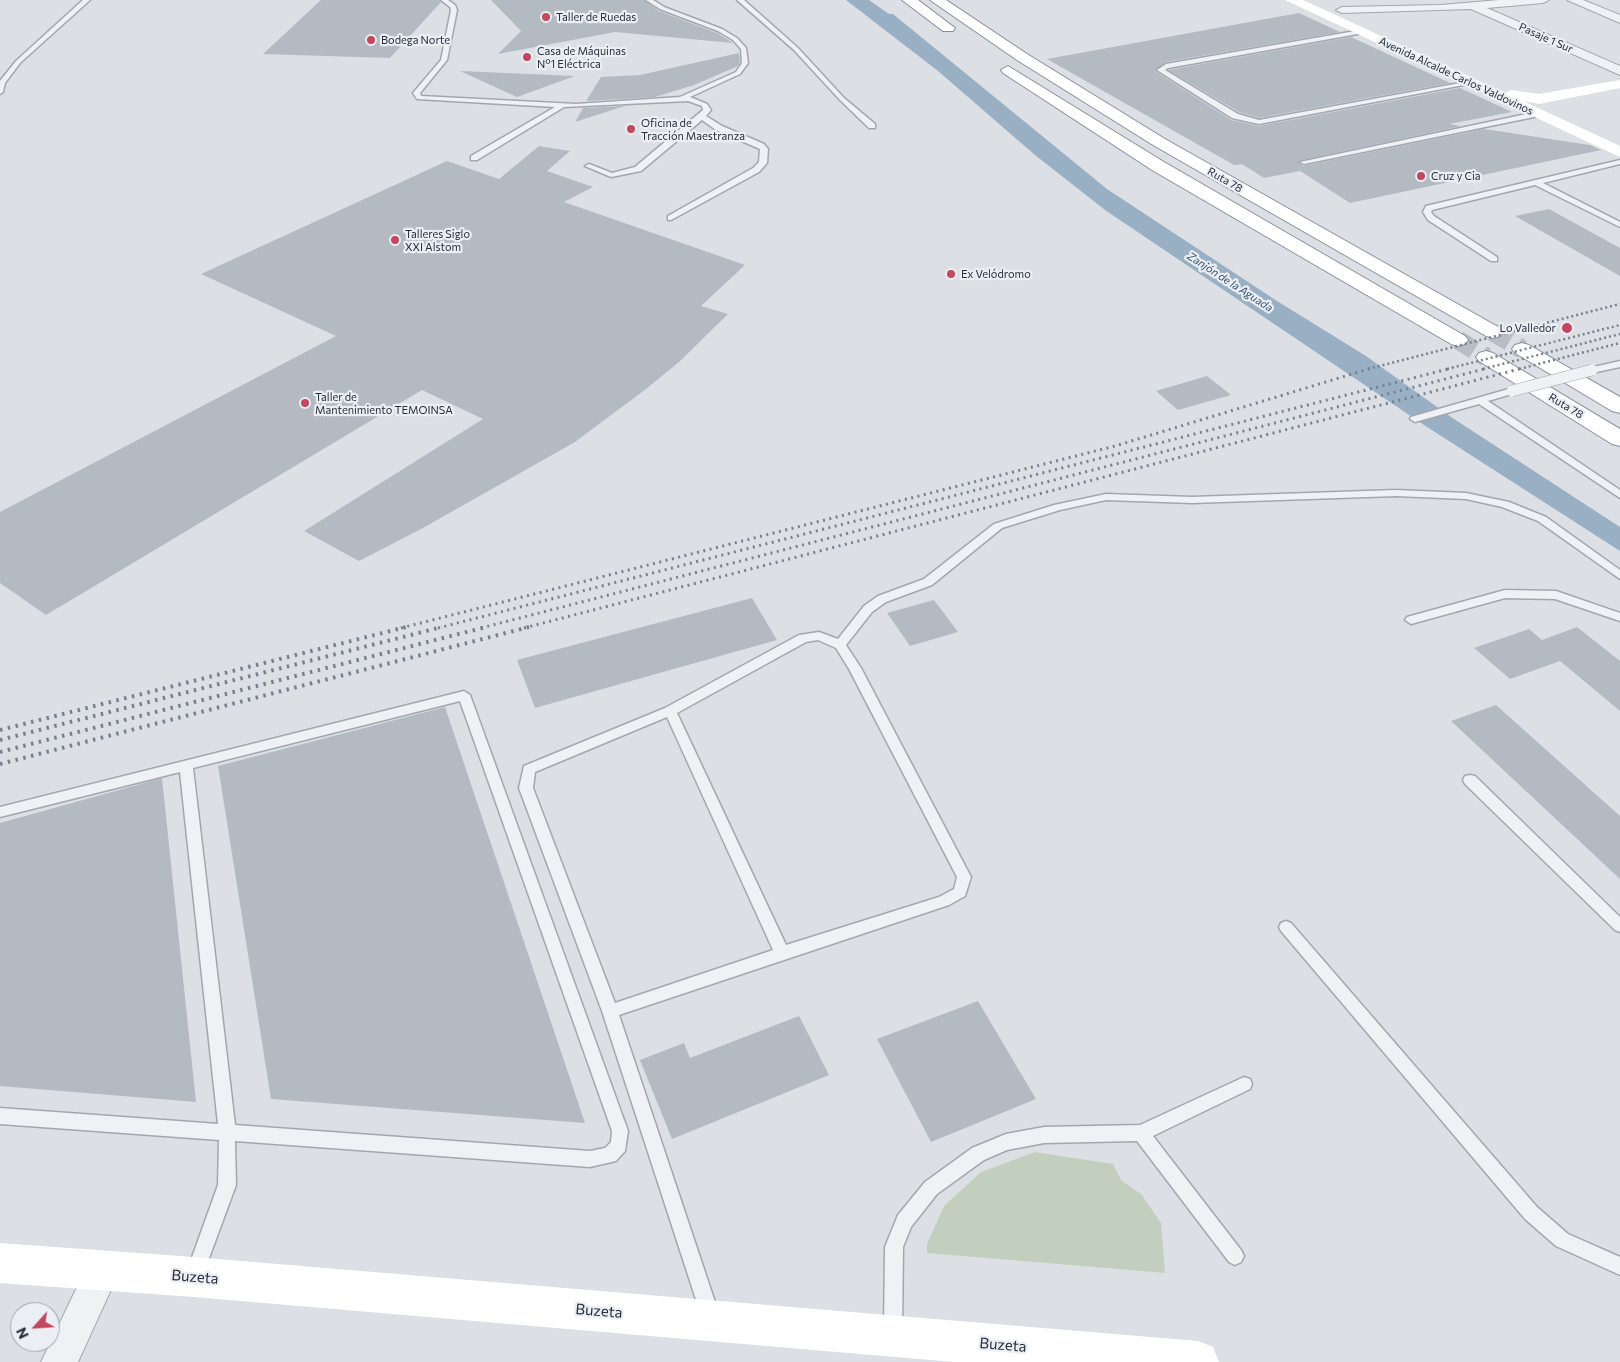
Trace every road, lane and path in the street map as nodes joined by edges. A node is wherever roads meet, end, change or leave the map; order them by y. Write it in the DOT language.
graph roads {
  1 [pos="87,0"];
  2 [pos="444,0"];
  3 [pos="649,0"];
  4 [pos="740,0"];
  5 [pos="909,0"];
  6 [pos="937,0"];
  7 [pos="1292,0"];
  8 [pos="1321,0"];
  9 [pos="1543,0"];
  10 [pos="1573,0"];
  11 [pos="1472,6"];
  12 [pos="1342,10"];
  13 [pos="1620,19"];
  14 [pos="1361,32"];
  15 [pos="963,39"];
  16 [pos="995,61"];
  17 [pos="1620,71"];
  18 [pos="1620,84"];
  19 [pos="1477,86"];
  20 [pos="0,91"];
  21 [pos="681,99"];
  22 [pos="563,105"];
  23 [pos="1538,106"];
  24 [pos="701,116"];
  25 [pos="872,126"];
  26 [pos="719,128"];
  27 [pos="683,131"];
  28 [pos="1613,132"];
  29 [pos="1620,152"];
  30 [pos="474,158"];
  31 [pos="1304,162"];
  32 [pos="1620,162"];
  33 [pos="589,166"];
  34 [pos="1536,182"];
  35 [pos="671,218"];
  36 [pos="1620,225"];
  37 [pos="1494,259"];
  38 [pos="1493,332"];
  39 [pos="1458,340"];
  40 [pos="1522,349"];
  41 [pos="1486,358"];
  42 [pos="1620,364"];
  43 [pos="1480,400"];
  44 [pos="1620,406"];
  45 [pos="1415,419"];
  46 [pos="1620,439"];
  47 [pos="1620,495"];
  48 [pos="1620,575"];
  49 [pos="1620,617"];
  50 [pos="1411,620"];
  51 [pos="840,644"];
  52 [pos="670,711"];
  53 [pos="186,764"];
  54 [pos="1470,780"];
  55 [pos="0,812"];
  56 [pos="1620,926"];
  57 [pos="1286,928"];
  58 [pos="782,953"];
  59 [pos="610,1011"];
  60 [pos="1244,1084"];
  61 [pos="0,1116"];
  62 [pos="227,1132"];
  63 [pos="1141,1133"];
  64 [pos="1235,1256"];
  65 [pos="0,1263"];
  66 [pos="1620,1266"];
  67 [pos="103,1270"];
  68 [pos="194,1277"];
  69 [pos="712,1321"];
  70 [pos="893,1336"];
  71 [pos="1081,1357"];
  72 [pos="59,1362"];
  73 [pos="1198,1362"];
  1 -- 20 [label="lane"];
  2 -- 22 [label="lane"];
  3 -- 21 [label="lane"];
  4 -- 25 [label="lane"];
  5 -- 15 [label="main road"];
  6 -- 38 [label="main road, Ruta 78"];
  7 -- 14 [label="main road, Avenida Alcalde Carlos Valdovinos"];
  8 -- 12 [label="main road, Avenida Alcalde Carlos Valdovinos"];
  9 -- 11 [label="street"];
  10 -- 13 [label="street"];
  11 -- 12 [label="street"];
  11 -- 17 [label="street, Pasaje 1 Sur"];
  12 -- 23 [label="main road, Avenida Alcalde Carlos Valdovinos"];
  14 -- 19 [label="main road, Avenida Alcalde Carlos Valdovinos"];
  14 -- 19 [label="lane"];
  16 -- 39 [label="main road, Ruta 78"];
  18 -- 23 [label="main road"];
  19 -- 23 [label="main road, Avenida Alcalde Carlos Valdovinos"];
  21 -- 22 [label="lane"];
  21 -- 24 [label="lane"];
  22 -- 30 [label="lane"];
  23 -- 28 [label="main road, Avenida Alcalde Carlos Valdovinos"];
  23 -- 29 [label="main road, Avenida Alcalde Carlos Valdovinos"];
  23 -- 31 [label="lane"];
  24 -- 26 [label="lane"];
  24 -- 27 [label="lane"];
  26 -- 27 [label="lane"];
  26 -- 35 [label="lane"];
  27 -- 33 [label="lane"];
  32 -- 34 [label="lane"];
  34 -- 36 [label="lane"];
  34 -- 37 [label="lane"];
  40 -- 44 [label="main road"];
  41 -- 46 [label="main road, Ruta 78"];
  42 -- 43 [label="lane, bridge"];
  43 -- 45 [label="lane"];
  43 -- 47 [label="lane"];
  48 -- 51 [label="lane"];
  49 -- 50 [label="lane"];
  51 -- 52 [label="lane"];
  51 -- 58 [label="lane"];
  52 -- 58 [label="lane"];
  52 -- 59 [label="lane"];
  53 -- 55 [label="lane"];
  53 -- 62 [label="lane"];
  53 -- 62 [label="lane"];
  54 -- 56 [label="lane"];
  57 -- 66 [label="lane"];
  58 -- 59 [label="lane"];
  59 -- 69 [label="lane"];
  60 -- 63 [label="lane"];
  61 -- 62 [label="lane"];
  62 -- 68 [label="lane"];
  63 -- 64 [label="lane"];
  63 -- 70 [label="lane"];
  65 -- 67 [label="main road, Buzeta"];
  67 -- 68 [label="main road, Buzeta"];
  67 -- 72 [label="street"];
  68 -- 69 [label="main road, Buzeta"];
  69 -- 70 [label="main road, Buzeta"];
  70 -- 71 [label="main road, Buzeta"];
  71 -- 73 [label="main road, Buzeta"];
}
